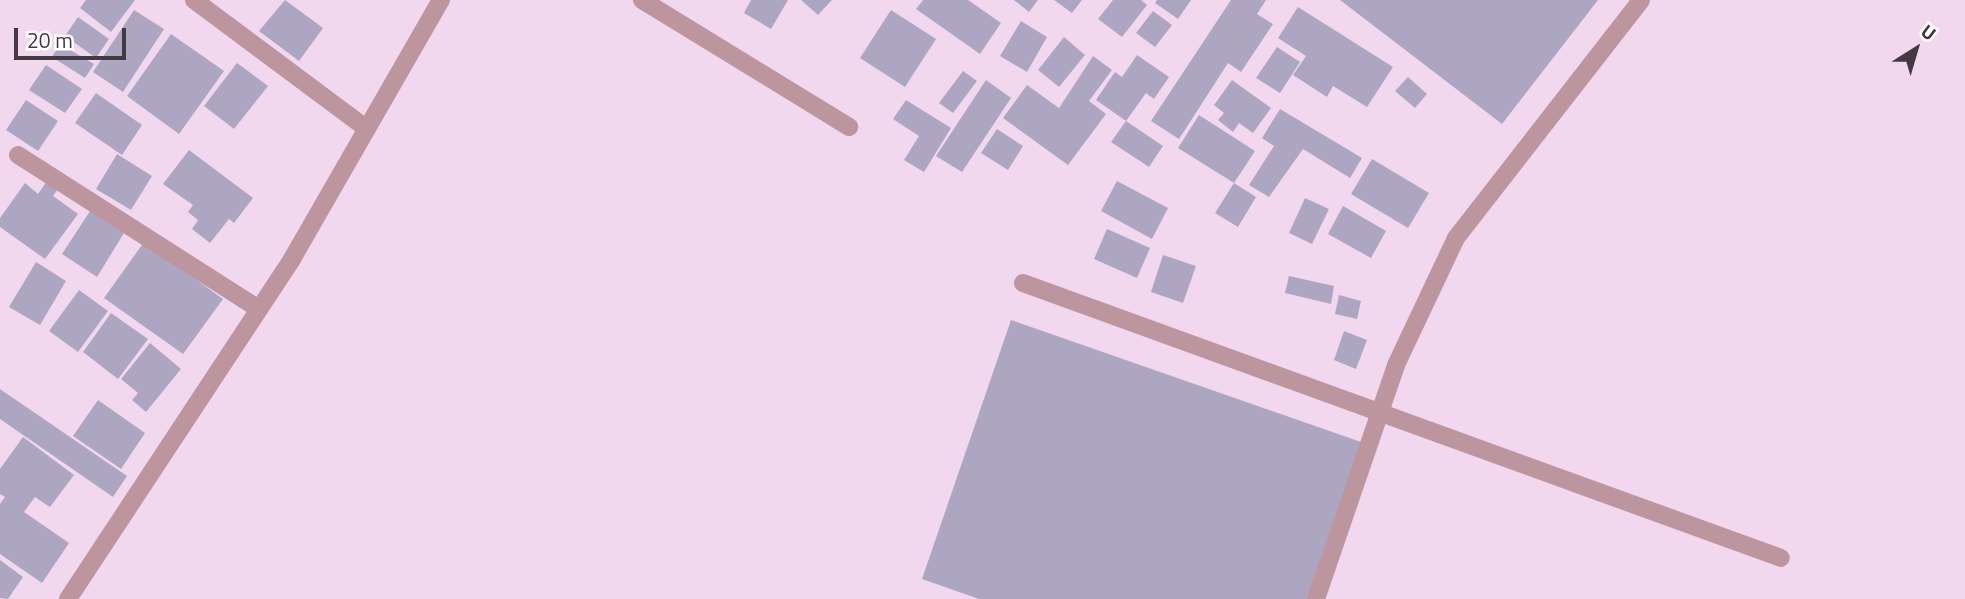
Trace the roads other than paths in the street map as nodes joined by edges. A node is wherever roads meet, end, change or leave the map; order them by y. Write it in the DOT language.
graph roads {
  1 [pos="194,0"];
  2 [pos="442,0"];
  3 [pos="642,0"];
  4 [pos="1641,0"];
  5 [pos="849,127"];
  6 [pos="366,128"];
  7 [pos="18,155"];
  8 [pos="1023,283"];
  9 [pos="259,309"];
  10 [pos="1379,415"];
  11 [pos="1781,558"];
  12 [pos="68,599"];
  13 [pos="1316,599"];
  1 -- 6 [label="street"];
  2 -- 6 [label="street"];
  3 -- 5 [label="street"];
  4 -- 10 [label="street"];
  6 -- 9 [label="street"];
  7 -- 9 [label="street"];
  8 -- 10 [label="street"];
  9 -- 12 [label="street"];
  10 -- 11 [label="street"];
  10 -- 13 [label="street"];
}
